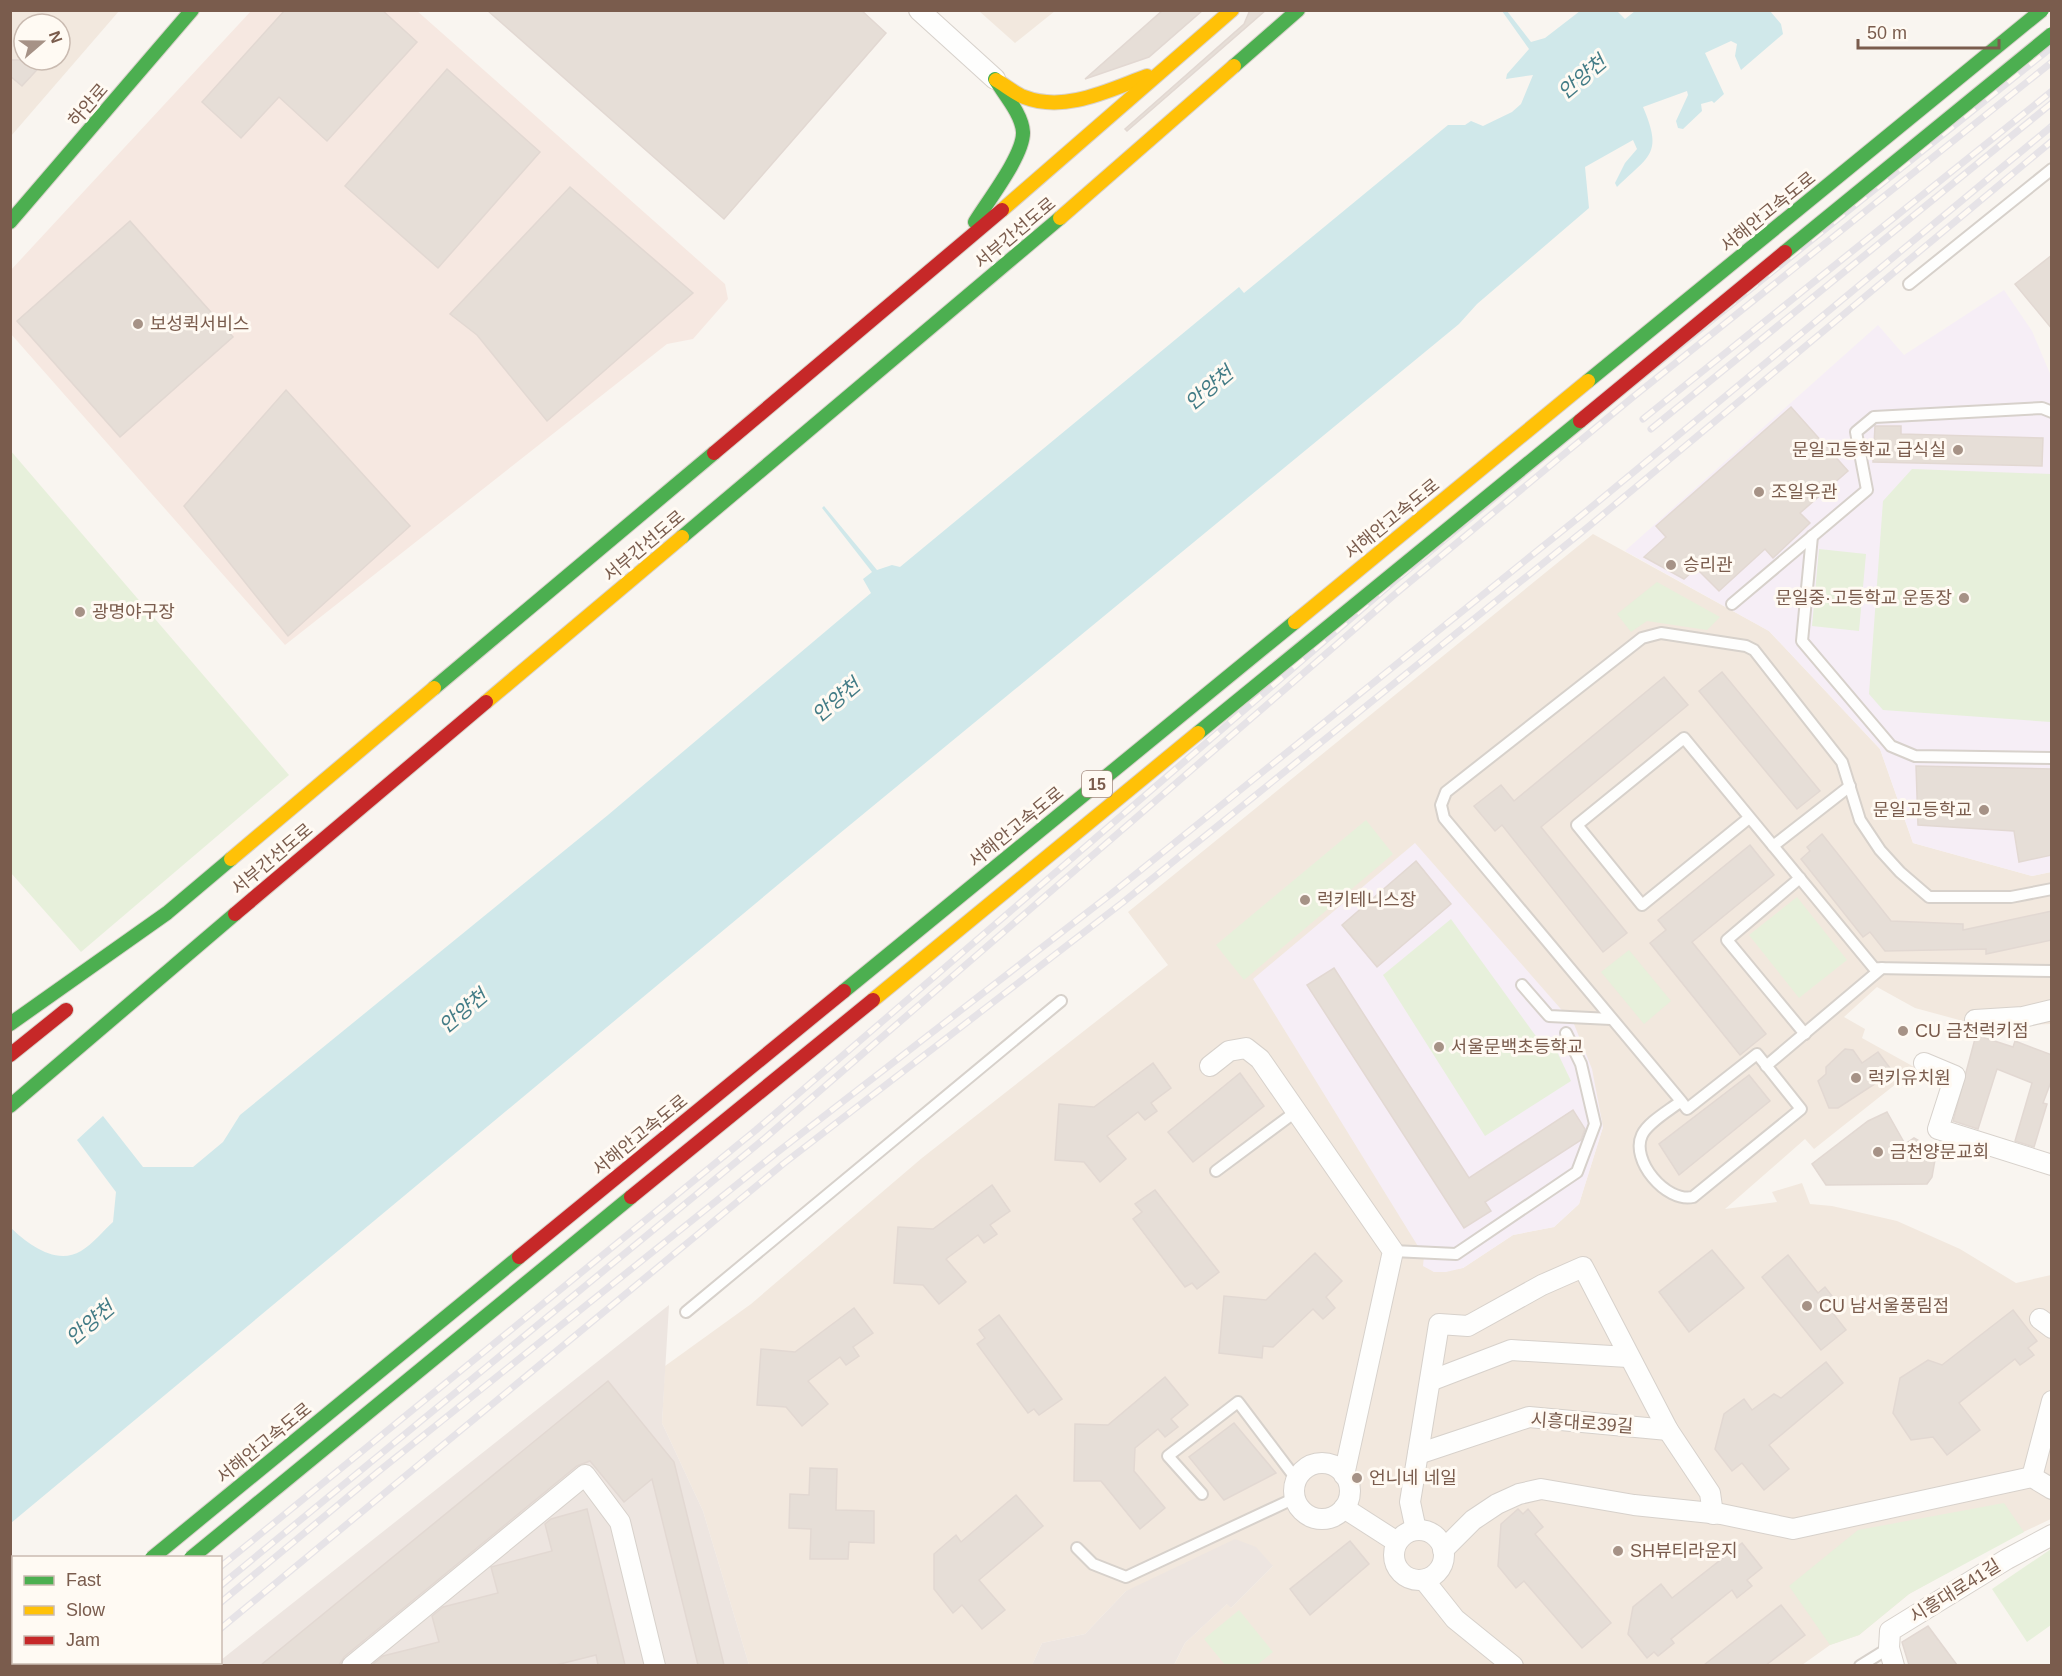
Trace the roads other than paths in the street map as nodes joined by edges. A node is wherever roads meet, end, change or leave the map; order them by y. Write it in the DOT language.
graph roads {
  1 [pos="192,10"];
  2 [pos="919,10"];
  3 [pos="1232,10"];
  4 [pos="1298,10"];
  5 [pos="2042,10"];
  6 [pos="2052,34"];
  7 [pos="1163,71"];
  8 [pos="995,79"];
  9 [pos="2052,169"];
  10 [pos="10,222"];
  11 [pos="962,244"];
  12 [pos="1909,284"];
  13 [pos="2052,412"];
  14 [pos="1812,536"];
  15 [pos="1732,603"];
  16 [pos="2052,758"];
  17 [pos="1850,786"];
  18 [pos="1749,818"];
  19 [pos="1773,846"];
  20 [pos="1800,878"];
  21 [pos="2052,889"];
  22 [pos="167,913"];
  23 [pos="119,964"];
  24 [pos="1882,968"];
  25 [pos="2052,971"];
  26 [pos="1522,985"];
  27 [pos="1061,1001"];
  28 [pos="75,1002"];
  29 [pos="2052,1010"];
  30 [pos="1611,1019"];
  31 [pos="1975,1020"];
  32 [pos="10,1024"];
  33 [pos="1566,1034"];
  34 [pos="1805,1034"];
  35 [pos="10,1055"];
  36 [pos="1924,1063"];
  37 [pos="1210,1066"];
  38 [pos="1766,1066"];
  39 [pos="26,1090"];
  40 [pos="10,1098"];
  41 [pos="1681,1101"];
  42 [pos="10,1106"];
  43 [pos="1298,1110"];
  44 [pos="2052,1165"];
  45 [pos="1216,1171"];
  46 [pos="1393,1251"];
  47 [pos="686,1312"];
  48 [pos="1628,1357"];
  49 [pos="1430,1380"];
  50 [pos="2052,1401"];
  51 [pos="1356,1418"];
  52 [pos="1668,1430"];
  53 [pos="1418,1454"];
  54 [pos="1344,1474"];
  55 [pos="2032,1477"];
  56 [pos="1300,1481"];
  57 [pos="2052,1489"];
  58 [pos="1202,1494"];
  59 [pos="1344,1508"];
  60 [pos="1713,1514"];
  61 [pos="1416,1530"];
  62 [pos="2052,1535"];
  63 [pos="1397,1542"];
  64 [pos="1077,1548"];
  65 [pos="1443,1550"];
  66 [pos="153,1556"];
  67 [pos="192,1556"];
  68 [pos="1424,1580"];
  69 [pos="1892,1657"];
  70 [pos="352,1665"];
  71 [pos="655,1665"];
  72 [pos="1513,1665"];
  73 [pos="1860,1665"];
  1 -- 10 [label="main road, 하안로"];
  2 -- 8 [label="street"];
  3 -- 7 [label="main road, 서부간선도로"];
  4 -- 39 [label="main road, 서부간선도로"];
  5 -- 66 [label="main road, 서해안고속도로 / 15, bridge"];
  6 -- 67 [label="main road, 15, bridge"];
  7 -- 8 [label="main road"];
  7 -- 11 [label="main road, 서부간선도로"];
  8 -- 11 [label="main road"];
  9 -- 12 [label="lane"];
  11 -- 22 [label="main road, 서부간선도로"];
  13 -- 14 [label="lane"];
  14 -- 15 [label="lane"];
  14 -- 16 [label="lane"];
  17 -- 19 [label="lane"];
  17 -- 21 [label="lane"];
  17 -- 30 [label="lane"];
  18 -- 18 [label="lane"];
  18 -- 19 [label="lane"];
  19 -- 20 [label="lane"];
  20 -- 24 [label="lane"];
  20 -- 34 [label="lane"];
  22 -- 23 [label="main road"];
  22 -- 32 [label="main road, 서부간선도로"];
  24 -- 25 [label="lane"];
  24 -- 34 [label="lane"];
  26 -- 30 [label="lane"];
  27 -- 47 [label="lane"];
  28 -- 35 [label="main road"];
  29 -- 31 [label="street"];
  30 -- 41 [label="lane"];
  33 -- 46 [label="lane"];
  34 -- 38 [label="lane"];
  36 -- 44 [label="street"];
  37 -- 43 [label="street"];
  38 -- 41 [label="lane"];
  38 -- 41 [label="lane"];
  39 -- 40 [label="main road"];
  39 -- 42 [label="main road, 서부간선도로"];
  43 -- 45 [label="lane"];
  43 -- 46 [label="street"];
  46 -- 51 [label="street"];
  48 -- 49 [label="street"];
  48 -- 49 [label="street, 시흥대로39길"];
  48 -- 52 [label="street, 시흥대로39길"];
  49 -- 53 [label="street, 시흥대로39길"];
  50 -- 55 [label="street"];
  51 -- 54 [label="street"];
  51 -- 56 [label="street"];
  52 -- 53 [label="street, 시흥대로39길"];
  52 -- 60 [label="street"];
  53 -- 61 [label="street, 시흥대로39길"];
  54 -- 56 [label="street"];
  54 -- 59 [label="street"];
  55 -- 57 [label="street"];
  55 -- 60 [label="street"];
  56 -- 58 [label="lane"];
  56 -- 59 [label="street"];
  56 -- 64 [label="lane"];
  59 -- 63 [label="street"];
  60 -- 65 [label="street"];
  61 -- 63 [label="street"];
  61 -- 65 [label="street"];
  62 -- 69 [label="street, 시흥대로41길"];
  63 -- 68 [label="street"];
  65 -- 68 [label="street"];
  68 -- 72 [label="street"];
  69 -- 73 [label="lane"];
  70 -- 71 [label="street"];
}
